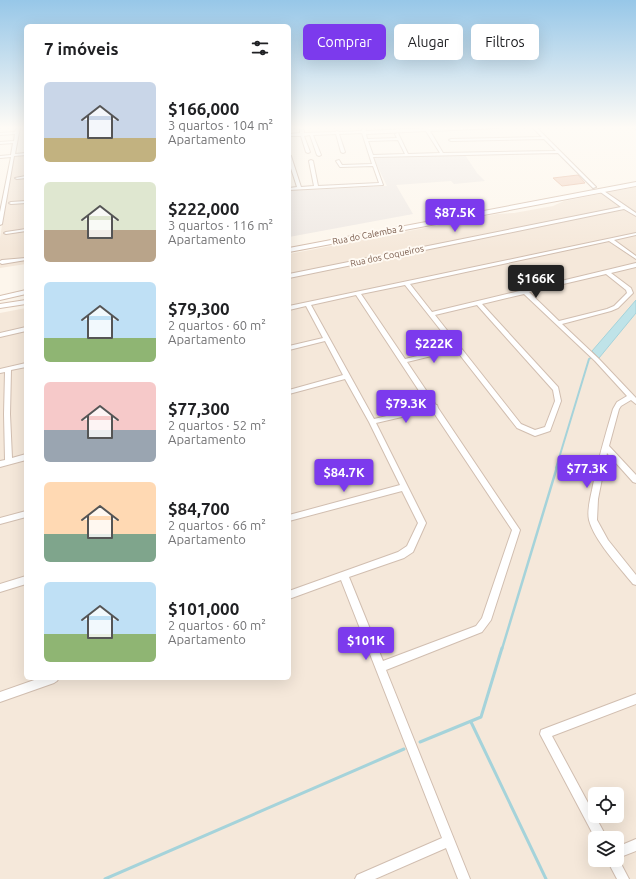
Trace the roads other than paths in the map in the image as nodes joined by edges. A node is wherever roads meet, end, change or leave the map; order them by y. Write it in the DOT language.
graph roads {
  1 [pos="11,168"];
  2 [pos="293,168"];
  3 [pos="312,168"];
  4 [pos="376,168"];
  5 [pos="575,168"];
  6 [pos="24,177"];
  7 [pos="17,178"];
  8 [pos="636,179"];
  9 [pos="636,184"];
  10 [pos="316,187"];
  11 [pos="299,188"];
  12 [pos="597,188"];
  13 [pos="291,189"];
  14 [pos="24,202"];
  15 [pos="11,203"];
  16 [pos="626,207"];
  17 [pos="636,214"];
  18 [pos="0,224"];
  19 [pos="24,230"];
  20 [pos="6,233"];
  21 [pos="636,234"];
  22 [pos="610,239"];
  23 [pos="291,244"];
  24 [pos="291,250"];
  25 [pos="636,258"];
  26 [pos="24,259"];
  27 [pos="2,262"];
  28 [pos="636,265"];
  29 [pos="608,272"];
  30 [pos="291,276"];
  31 [pos="406,284"];
  32 [pos="24,292"];
  33 [pos="526,293"];
  34 [pos="358,294"];
  35 [pos="0,298"];
  36 [pos="24,302"];
  37 [pos="308,304"];
  38 [pos="479,304"];
  39 [pos="0,306"];
  40 [pos="291,308"];
  41 [pos="432,314"];
  42 [pos="558,322"];
  43 [pos="24,329"];
  44 [pos="0,335"];
  45 [pos="326,339"];
  46 [pos="291,348"];
  47 [pos="458,348"];
  48 [pos="404,361"];
  49 [pos="24,366"];
  50 [pos="8,369"];
  51 [pos="0,371"];
  52 [pos="348,376"];
  53 [pos="291,391"];
  54 [pos="633,400"];
  55 [pos="435,407"];
  56 [pos="3,415"];
  57 [pos="372,422"];
  58 [pos="606,447"];
  59 [pos="24,458"];
  60 [pos="9,462"];
  61 [pos="0,464"];
  62 [pos="636,480"];
  63 [pos="404,487"];
  64 [pos="24,515"];
  65 [pos="291,517"];
  66 [pos="0,521"];
  67 [pos="344,576"];
  68 [pos="24,581"];
  69 [pos="636,581"];
  70 [pos="0,588"];
  71 [pos="291,594"];
  72 [pos="380,666"];
  73 [pos="48,680"];
  74 [pos="0,697"];
  75 [pos="636,699"];
  76 [pos="597,831"];
  77 [pos="448,841"];
  78 [pos="636,845"];
  79 [pos="624,850"];
  80 [pos="617,867"];
  81 [pos="361,879"];
  82 [pos="464,879"];
  83 [pos="623,879"];
  1 -- 18 [label="street"];
  2 -- 11 [label="street"];
  3 -- 10 [label="street"];
  4 -- 10 [label="street"];
  5 -- 12 [label="street"];
  6 -- 7 [label="street"];
  8 -- 12 [label="main road, Rua do Calemba 2"];
  9 -- 12 [label="main road, Rua do Calemba 2"];
  10 -- 11 [label="street"];
  11 -- 13 [label="street"];
  12 -- 16 [label="street"];
  12 -- 23 [label="main road, Rua do Calemba 2"];
  12 -- 24 [label="main road, Rua do Calemba 2"];
  14 -- 15 [label="street"];
  16 -- 17 [label="street"];
  16 -- 30 [label="street, Rua dos Coqueiros"];
  19 -- 20 [label="street"];
  21 -- 22 [label="street"];
  22 -- 25 [label="street"];
  22 -- 31 [label="street"];
  26 -- 27 [label="street"];
  28 -- 29 [label="street"];
  29 -- 33 [label="street"];
  29 -- 42 [label="street"];
  31 -- 34 [label="street"];
  31 -- 41 [label="street"];
  32 -- 35 [label="main road"];
  33 -- 38 [label="street"];
  33 -- 42 [label="street"];
  34 -- 37 [label="street"];
  34 -- 48 [label="street"];
  36 -- 39 [label="main road"];
  37 -- 40 [label="street"];
  37 -- 45 [label="street"];
  38 -- 41 [label="street"];
  38 -- 47 [label="street"];
  41 -- 47 [label="street"];
  42 -- 54 [label="street"];
  43 -- 44 [label="street"];
  45 -- 46 [label="street"];
  45 -- 52 [label="street"];
  47 -- 48 [label="street"];
  48 -- 55 [label="street"];
  49 -- 50 [label="street"];
  50 -- 51 [label="street"];
  50 -- 56 [label="street"];
  52 -- 53 [label="street"];
  52 -- 57 [label="street"];
  54 -- 58 [label="street"];
  55 -- 57 [label="street"];
  55 -- 72 [label="street"];
  56 -- 60 [label="street"];
  57 -- 63 [label="street"];
  58 -- 62 [label="street"];
  58 -- 69 [label="street"];
  59 -- 60 [label="street"];
  60 -- 61 [label="street"];
  63 -- 65 [label="street"];
  63 -- 67 [label="street"];
  64 -- 66 [label="street"];
  67 -- 71 [label="street"];
  67 -- 72 [label="street"];
  68 -- 70 [label="street"];
  72 -- 77 [label="street"];
  73 -- 74 [label="street"];
  75 -- 76 [label="street"];
  77 -- 81 [label="street"];
  77 -- 82 [label="street"];
  78 -- 79 [label="street"];
  80 -- 83 [label="street"];
}
